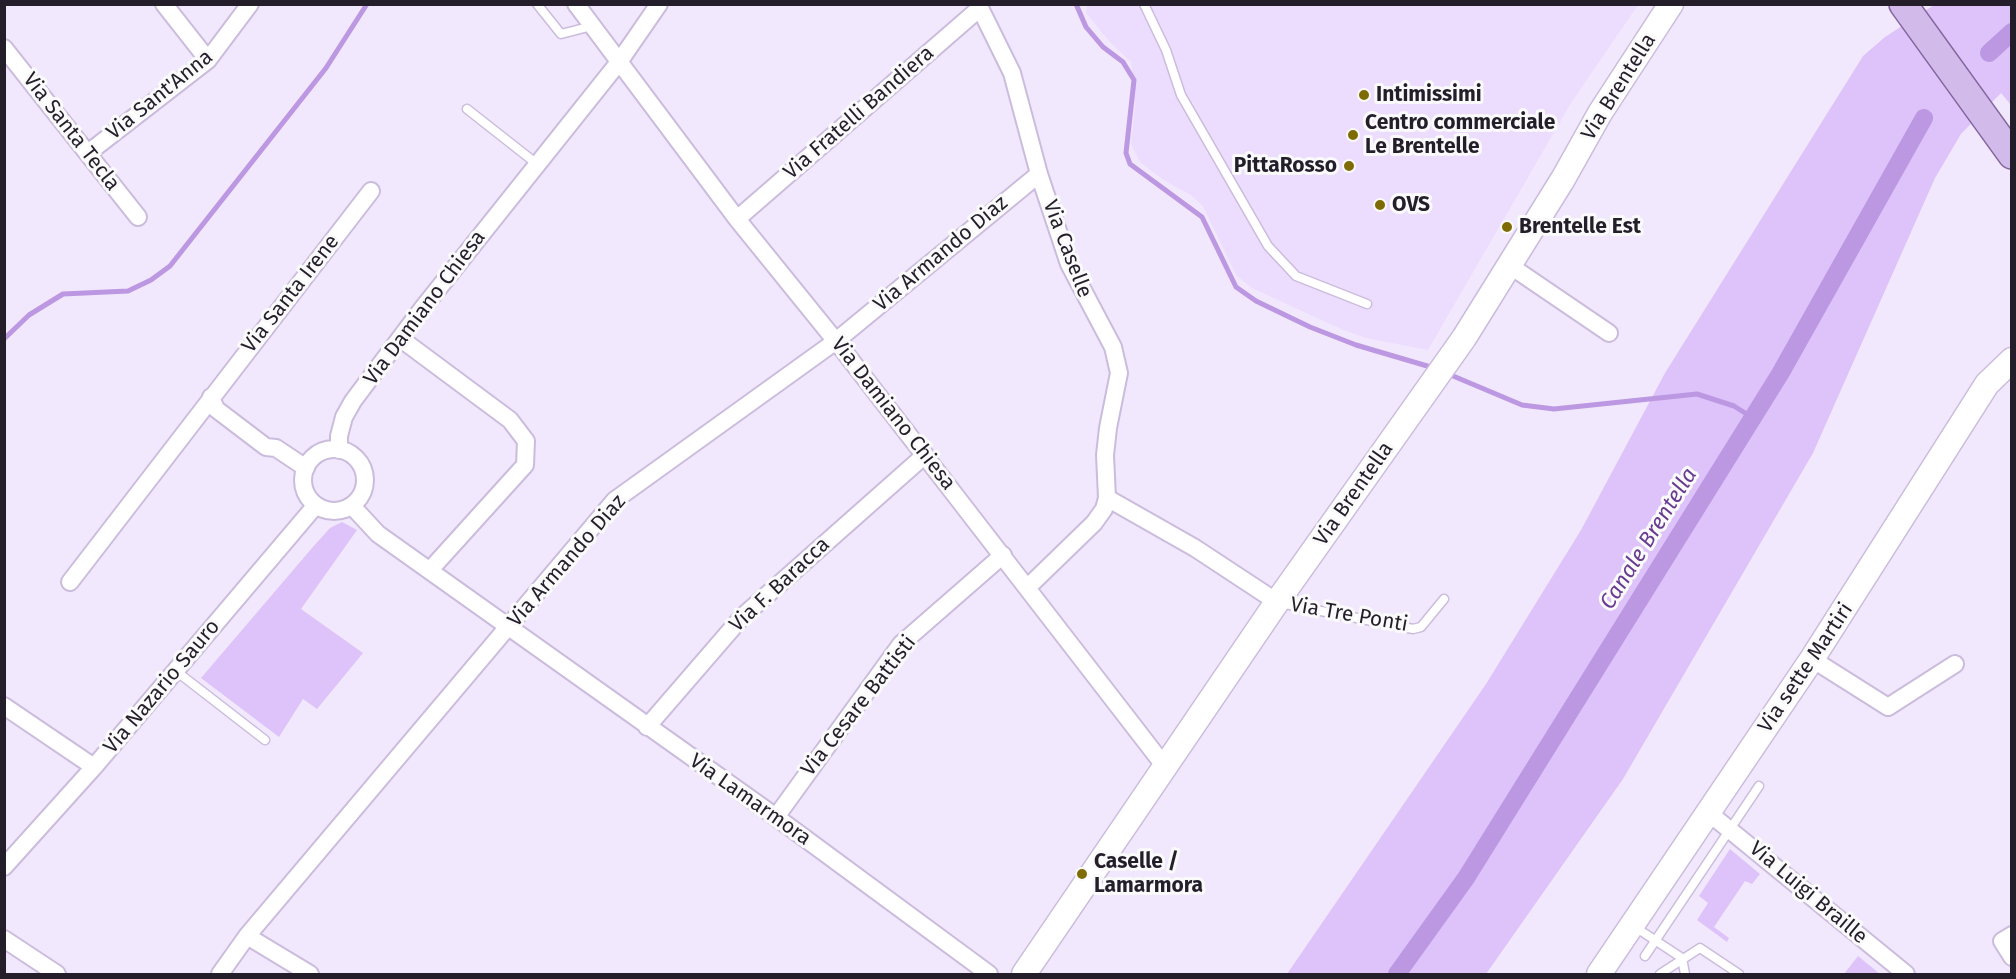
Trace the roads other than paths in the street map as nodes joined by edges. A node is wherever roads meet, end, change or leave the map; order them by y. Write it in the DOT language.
graph roads {
  1 [pos="164,4"];
  2 [pos="250,4"];
  3 [pos="537,4"];
  4 [pos="576,4"];
  5 [pos="659,4"];
  6 [pos="1144,4"];
  7 [pos="1671,4"];
  8 [pos="1903,4"];
  9 [pos="979,6"];
  10 [pos="592,26"];
  11 [pos="4,48"];
  12 [pos="208,60"];
  13 [pos="619,62"];
  14 [pos="467,109"];
  15 [pos="88,153"];
  16 [pos="2012,155"];
  17 [pos="537,164"];
  18 [pos="1039,174"];
  19 [pos="371,191"];
  20 [pos="138,217"];
  21 [pos="737,219"];
  22 [pos="1509,265"];
  23 [pos="1366,304"];
  24 [pos="1609,333"];
  25 [pos="401,339"];
  26 [pos="836,341"];
  27 [pos="2012,360"];
  28 [pos="211,397"];
  29 [pos="339,450"];
  30 [pos="925,455"];
  31 [pos="306,468"];
  32 [pos="1107,498"];
  33 [pos="316,505"];
  34 [pos="352,506"];
  35 [pos="1004,555"];
  36 [pos="430,570"];
  37 [pos="70,582"];
  38 [pos="1028,587"];
  39 [pos="1444,599"];
  40 [pos="1276,602"];
  41 [pos="510,626"];
  42 [pos="1812,659"];
  43 [pos="1955,664"];
  44 [pos="177,671"];
  45 [pos="4,706"];
  46 [pos="647,727"];
  47 [pos="265,740"];
  48 [pos="94,767"];
  49 [pos="1166,768"];
  50 [pos="1758,786"];
  51 [pos="1709,813"];
  52 [pos="776,816"];
  53 [pos="1730,829"];
  54 [pos="4,867"];
  55 [pos="1632,925"];
  56 [pos="2012,935"];
  57 [pos="247,936"];
  58 [pos="4,939"];
  59 [pos="1656,941"];
  60 [pos="1645,957"];
  61 [pos="2012,957"];
  62 [pos="1682,958"];
  63 [pos="57,975"];
  64 [pos="220,975"];
  65 [pos="310,975"];
  66 [pos="989,975"];
  67 [pos="1024,975"];
  68 [pos="1599,975"];
  69 [pos="1660,975"];
  70 [pos="1684,975"];
  71 [pos="1739,975"];
  72 [pos="1906,975"];
  1 -- 12 [label="street"];
  2 -- 12 [label="street, Via Sant'Anna"];
  3 -- 10 [label="lane"];
  4 -- 10 [label="street, Via Damiano Chiesa"];
  5 -- 13 [label="street"];
  6 -- 23 [label="lane"];
  7 -- 22 [label="main road, Via Brentella"];
  8 -- 16 [label="main road"];
  9 -- 18 [label="street, Via Caselle"];
  9 -- 21 [label="street, Via Fratelli Bandiera"];
  10 -- 13 [label="street, Via Damiano Chiesa"];
  11 -- 15 [label="street, Via Santa Tecla"];
  12 -- 15 [label="street, Via Sant'Anna"];
  13 -- 17 [label="street, Via Damiano Chiesa"];
  13 -- 21 [label="street, Via Damiano Chiesa"];
  14 -- 17 [label="lane"];
  15 -- 20 [label="street, Via Santa Tecla"];
  17 -- 25 [label="street, Via Damiano Chiesa"];
  18 -- 26 [label="street, Via Armando Diaz"];
  18 -- 32 [label="street, Via Caselle"];
  19 -- 28 [label="street, Via Santa Irene"];
  21 -- 26 [label="street, Via Damiano Chiesa"];
  22 -- 24 [label="street"];
  22 -- 40 [label="main road, Via Brentella"];
  25 -- 29 [label="street, Via Damiano Chiesa"];
  25 -- 36 [label="street"];
  26 -- 30 [label="street, Via Damiano Chiesa"];
  26 -- 41 [label="street, Via Armando Diaz"];
  27 -- 42 [label="main road, Via sette Martiri"];
  28 -- 31 [label="street"];
  28 -- 37 [label="street, Via Santa Irene"];
  29 -- 31 [label="street"];
  29 -- 34 [label="street"];
  30 -- 35 [label="street, Via Damiano Chiesa"];
  30 -- 46 [label="street, Via F. Baracca"];
  31 -- 33 [label="street"];
  32 -- 38 [label="street"];
  32 -- 40 [label="street"];
  33 -- 34 [label="street"];
  33 -- 44 [label="street, Via Nazario Sauro"];
  34 -- 36 [label="street"];
  35 -- 38 [label="street, Via Damiano Chiesa"];
  35 -- 52 [label="street, Via Cesare Battisti"];
  36 -- 41 [label="street"];
  38 -- 49 [label="street, Via Damiano Chiesa"];
  39 -- 40 [label="lane, Via Tre Ponti"];
  40 -- 49 [label="main road, Via Brentella"];
  41 -- 46 [label="street, Via Lamarmora"];
  41 -- 57 [label="street, Via Armando Diaz"];
  42 -- 43 [label="street"];
  42 -- 51 [label="main road, Via sette Martiri"];
  44 -- 47 [label="lane"];
  44 -- 48 [label="street, Via Nazario Sauro"];
  45 -- 48 [label="street"];
  46 -- 52 [label="street, Via Lamarmora"];
  48 -- 54 [label="street, Via Nazario Sauro"];
  49 -- 67 [label="main road, Via Brentella"];
  50 -- 53 [label="lane"];
  51 -- 53 [label="street, Via Luigi Braille"];
  51 -- 55 [label="main road, Via sette Martiri"];
  52 -- 66 [label="street, Via Lamarmora"];
  53 -- 59 [label="lane"];
  53 -- 72 [label="street, Via Luigi Braille"];
  55 -- 59 [label="lane"];
  55 -- 68 [label="main road, Via sette Martiri"];
  56 -- 61 [label="street"];
  57 -- 64 [label="street, Via Armando Diaz"];
  57 -- 65 [label="street"];
  58 -- 63 [label="street"];
  59 -- 60 [label="lane"];
  59 -- 62 [label="lane"];
  62 -- 69 [label="lane"];
  62 -- 70 [label="lane"];
  62 -- 71 [label="lane"];
}
